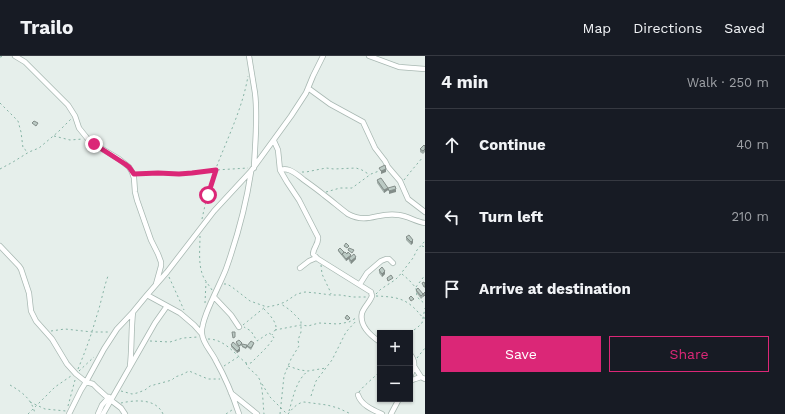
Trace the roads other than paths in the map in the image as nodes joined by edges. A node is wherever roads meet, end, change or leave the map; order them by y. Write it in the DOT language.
graph roads {
  1 [pos="15,56"];
  2 [pos="249,56"];
  3 [pos="322,56"];
  4 [pos="369,56"];
  5 [pos="425,69"];
  6 [pos="308,88"];
  7 [pos="274,140"];
  8 [pos="253,170"];
  9 [pos="280,170"];
  10 [pos="425,212"];
  11 [pos="425,224"];
  12 [pos="0,246"];
  13 [pos="317,258"];
  14 [pos="393,263"];
  15 [pos="300,268"];
  16 [pos="360,284"];
  17 [pos="156,285"];
  18 [pos="147,294"];
  19 [pos="214,296"];
  20 [pos="167,306"];
  21 [pos="133,312"];
  22 [pos="239,327"];
  23 [pos="202,337"];
  24 [pos="377,340"];
  25 [pos="414,364"];
  26 [pos="413,367"];
  27 [pos="129,369"];
  28 [pos="423,378"];
  29 [pos="413,380"];
  30 [pos="86,382"];
  31 [pos="231,393"];
  32 [pos="358,396"];
  33 [pos="109,399"];
  34 [pos="397,402"];
  35 [pos="117,405"];
  36 [pos="107,407"];
  37 [pos="67,413"];
  38 [pos="98,414"];
  39 [pos="103,414"];
  40 [pos="108,414"];
  41 [pos="125,414"];
  42 [pos="239,414"];
  43 [pos="257,414"];
  44 [pos="382,414"];
  45 [pos="391,414"];
  1 -- 17 [label="street"];
  2 -- 8 [label="street"];
  3 -- 6 [label="street"];
  4 -- 5 [label="street"];
  6 -- 7 [label="street"];
  6 -- 10 [label="street"];
  7 -- 8 [label="street"];
  7 -- 9 [label="street"];
  8 -- 17 [label="street"];
  8 -- 19 [label="street"];
  9 -- 11 [label="street"];
  9 -- 13 [label="street"];
  12 -- 30 [label="street"];
  13 -- 15 [label="street"];
  13 -- 16 [label="street"];
  14 -- 16 [label="street"];
  16 -- 24 [label="street"];
  17 -- 18 [label="street"];
  18 -- 20 [label="street"];
  18 -- 21 [label="street"];
  19 -- 22 [label="street"];
  19 -- 23 [label="street"];
  20 -- 23 [label="street"];
  20 -- 27 [label="street"];
  21 -- 27 [label="street"];
  21 -- 30 [label="street"];
  23 -- 31 [label="street"];
  25 -- 26 [label="street"];
  25 -- 28 [label="street"];
  27 -- 33 [label="street"];
  28 -- 29 [label="street"];
  30 -- 33 [label="street"];
  30 -- 37 [label="street"];
  31 -- 42 [label="street"];
  31 -- 43 [label="street"];
  32 -- 44 [label="street"];
  33 -- 35 [label="street"];
  33 -- 36 [label="street"];
  33 -- 38 [label="street"];
  34 -- 45 [label="street"];
  35 -- 36 [label="street"];
  35 -- 41 [label="street"];
  36 -- 39 [label="street"];
  36 -- 40 [label="street"];
}
